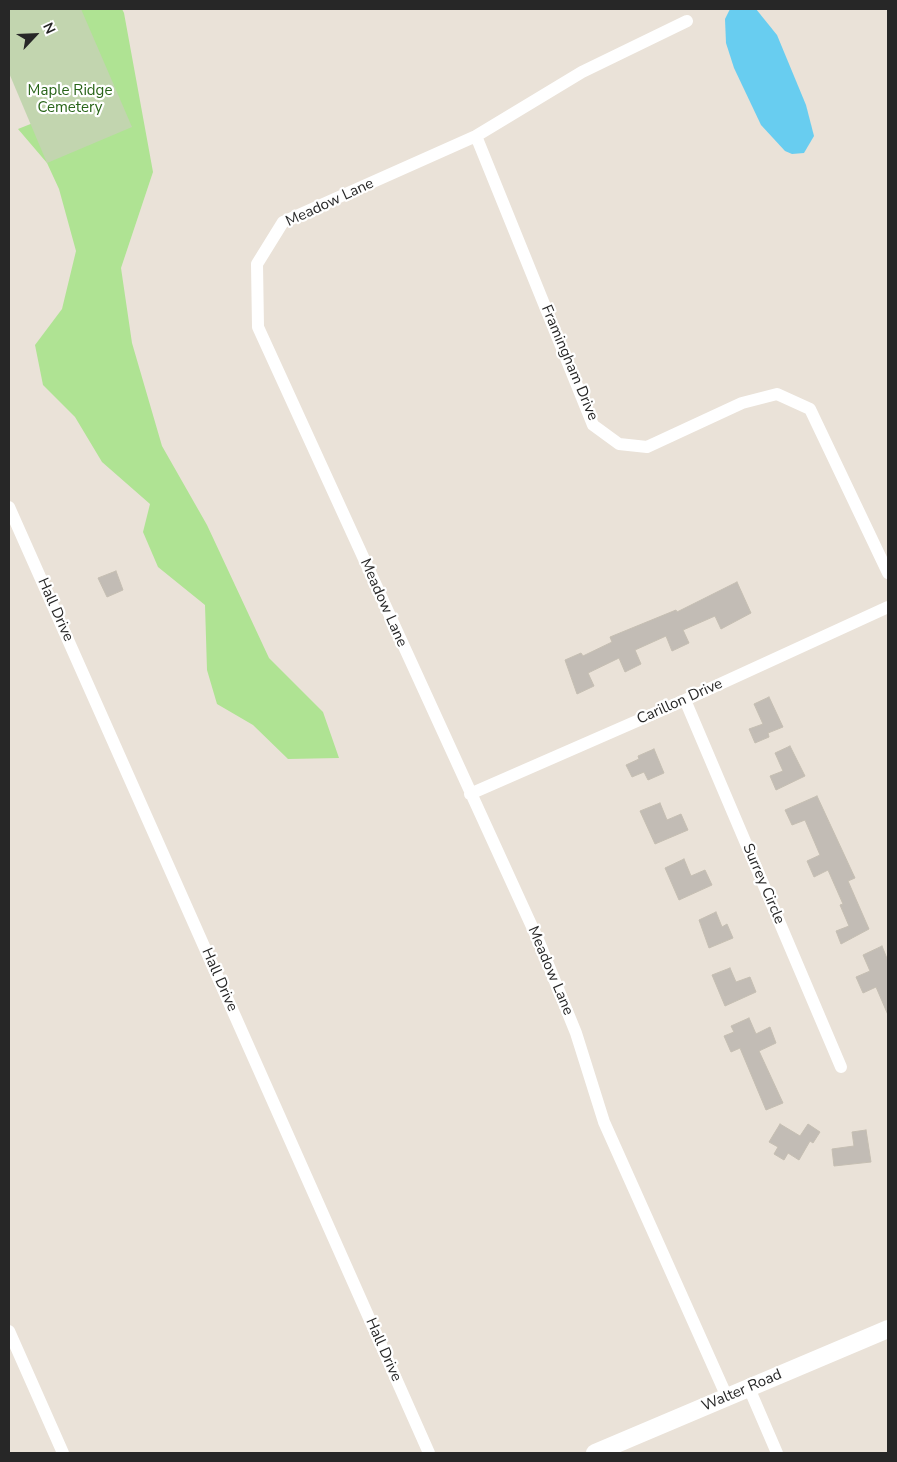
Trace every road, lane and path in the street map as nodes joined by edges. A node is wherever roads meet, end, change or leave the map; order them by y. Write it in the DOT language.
graph roads {
  1 [pos="687,21"];
  2 [pos="476,136"];
  3 [pos="9,507"];
  4 [pos="888,573"];
  5 [pos="888,607"];
  6 [pos="686,700"];
  7 [pos="470,794"];
  8 [pos="841,1067"];
  9 [pos="888,1329"];
  10 [pos="9,1331"];
  11 [pos="749,1388"];
  12 [pos="727,1397"];
  13 [pos="63,1453"];
  14 [pos="429,1453"];
  15 [pos="595,1453"];
  16 [pos="778,1453"];
  1 -- 2 [label="street, Meadow Lane"];
  2 -- 4 [label="street, Framingham Drive"];
  2 -- 7 [label="street, Meadow Lane"];
  3 -- 14 [label="street, Hall Drive"];
  5 -- 6 [label="street, Carillon Drive"];
  6 -- 7 [label="street, Carillon Drive"];
  6 -- 8 [label="street, Surrey Circle"];
  7 -- 12 [label="street, Meadow Lane"];
  9 -- 11 [label="street, Walter Road"];
  10 -- 13 [label="street"];
  11 -- 12 [label="street, Walter Road"];
  11 -- 16 [label="street"];
  12 -- 15 [label="street, Walter Road"];
}
